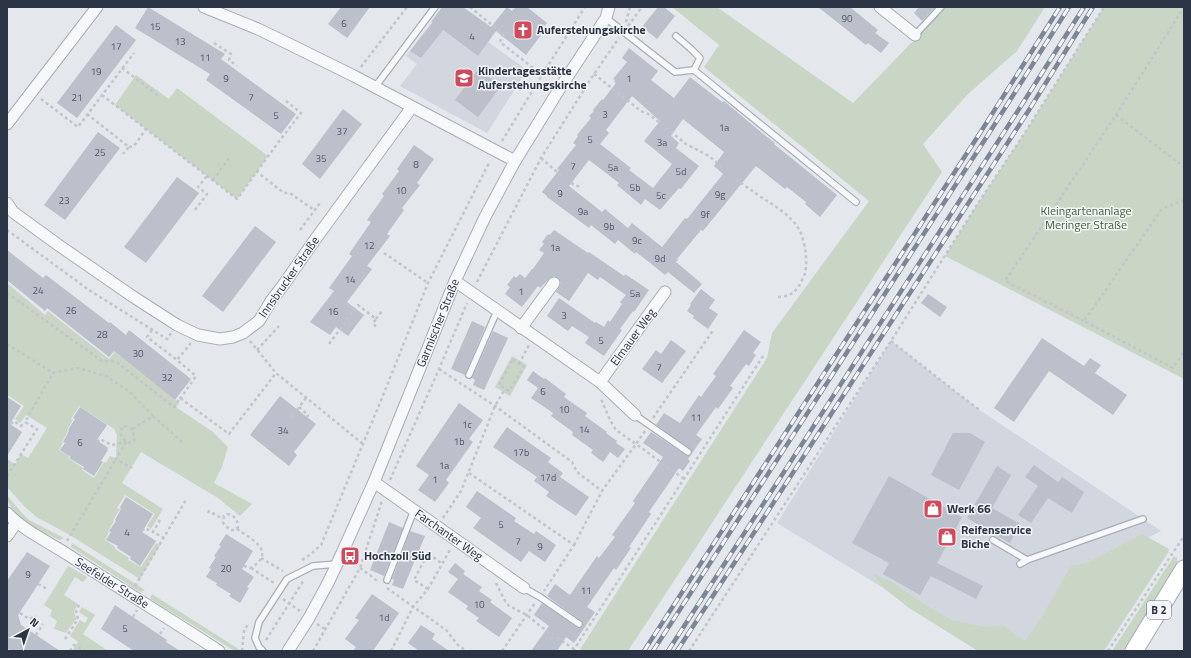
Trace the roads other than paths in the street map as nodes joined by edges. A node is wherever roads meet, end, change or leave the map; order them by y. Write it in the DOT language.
graph roads {
  1 [pos="98,7"];
  2 [pos="204,7"];
  3 [pos="435,7"];
  4 [pos="609,7"];
  5 [pos="941,7"];
  6 [pos="882,8"];
  7 [pos="606,18"];
  8 [pos="915,35"];
  9 [pos="676,36"];
  10 [pos="694,70"];
  11 [pos="375,87"];
  12 [pos="412,107"];
  13 [pos="7,124"];
  14 [pos="515,161"];
  15 [pos="856,202"];
  16 [pos="7,203"];
  17 [pos="455,281"];
  18 [pos="554,283"];
  19 [pos="665,292"];
  20 [pos="498,311"];
  21 [pos="521,328"];
  22 [pos="469,375"];
  23 [pos="600,382"];
  24 [pos="635,415"];
  25 [pos="688,452"];
  26 [pos="374,482"];
  27 [pos="414,510"];
  28 [pos="7,513"];
  29 [pos="1142,519"];
  30 [pos="16,522"];
  31 [pos="7,536"];
  32 [pos="993,540"];
  33 [pos="1028,560"];
  34 [pos="337,564"];
  35 [pos="1020,564"];
  36 [pos="1184,569"];
  37 [pos="387,580"];
  38 [pos="524,588"];
  39 [pos="579,624"];
  40 [pos="219,651"];
  41 [pos="263,651"];
  42 [pos="288,651"];
  43 [pos="1134,651"];
  1 -- 13 [label="street"];
  2 -- 11 [label="street"];
  3 -- 11 [label="lane"];
  4 -- 7 [label="street, Garmischer Straße"];
  5 -- 8 [label="lane"];
  6 -- 8 [label="street"];
  7 -- 10 [label="lane"];
  7 -- 14 [label="street, Garmischer Straße"];
  9 -- 10 [label="lane"];
  10 -- 15 [label="lane"];
  11 -- 12 [label="street"];
  12 -- 14 [label="street"];
  12 -- 16 [label="street, Innsbrucker Straße"];
  14 -- 17 [label="street, Garmischer Straße"];
  17 -- 20 [label="street"];
  17 -- 26 [label="street, Garmischer Straße"];
  18 -- 21 [label="street"];
  19 -- 23 [label="street, Elmauer Weg"];
  20 -- 21 [label="street"];
  20 -- 22 [label="lane"];
  21 -- 23 [label="street"];
  23 -- 24 [label="street"];
  24 -- 25 [label="lane"];
  26 -- 27 [label="street, Farchanter Weg"];
  26 -- 34 [label="street, Garmischer Straße"];
  27 -- 37 [label="lane"];
  27 -- 38 [label="street, Farchanter Weg"];
  28 -- 30 [label="street, Seefelder Straße"];
  29 -- 33 [label="lane"];
  30 -- 31 [label="street"];
  30 -- 40 [label="street, Seefelder Straße"];
  32 -- 33 [label="lane"];
  33 -- 35 [label="lane"];
  34 -- 41 [label="lane"];
  34 -- 42 [label="street, Garmischer Straße"];
  36 -- 43 [label="main road, B 2"];
  38 -- 39 [label="lane"];
}
